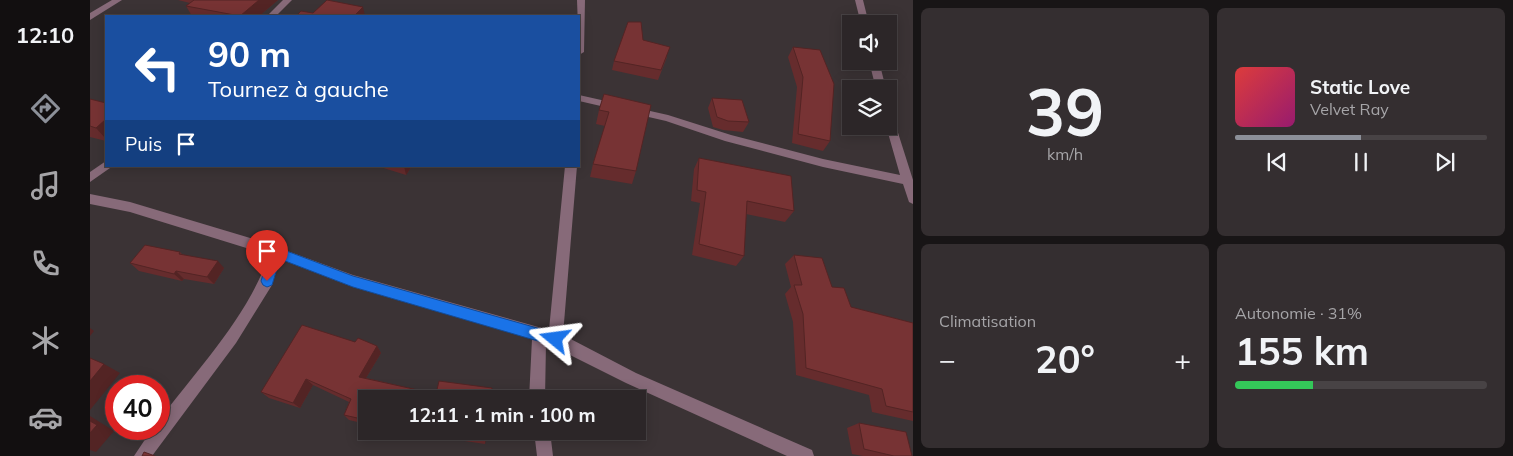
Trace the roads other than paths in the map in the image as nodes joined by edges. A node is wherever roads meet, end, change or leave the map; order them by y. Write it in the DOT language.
graph roads {
  1 [pos="118,0"];
  2 [pos="288,0"];
  3 [pos="580,0"];
  4 [pos="859,0"];
  5 [pos="272,15"];
  6 [pos="580,15"];
  7 [pos="863,15"];
  8 [pos="90,18"];
  9 [pos="580,98"];
  10 [pos="894,135"];
  11 [pos="105,166"];
  12 [pos="571,167"];
  13 [pos="90,178"];
  14 [pos="908,181"];
  15 [pos="90,199"];
  16 [pos="913,199"];
  17 [pos="276,252"];
  18 [pos="539,335"];
  19 [pos="555,339"];
  20 [pos="537,390"];
  21 [pos="543,440"];
  22 [pos="142,456"];
  23 [pos="545,456"];
  24 [pos="806,456"];
  1 -- 8 [label="street"];
  2 -- 5 [label="street"];
  3 -- 6 [label="street"];
  4 -- 7 [label="street"];
  9 -- 14 [label="street"];
  10 -- 14 [label="street"];
  11 -- 13 [label="street"];
  12 -- 19 [label="street"];
  14 -- 16 [label="street"];
  15 -- 17 [label="street"];
  17 -- 18 [label="street"];
  17 -- 22 [label="street"];
  18 -- 19 [label="street"];
  18 -- 20 [label="street"];
  19 -- 24 [label="street"];
  21 -- 23 [label="street"];
}
